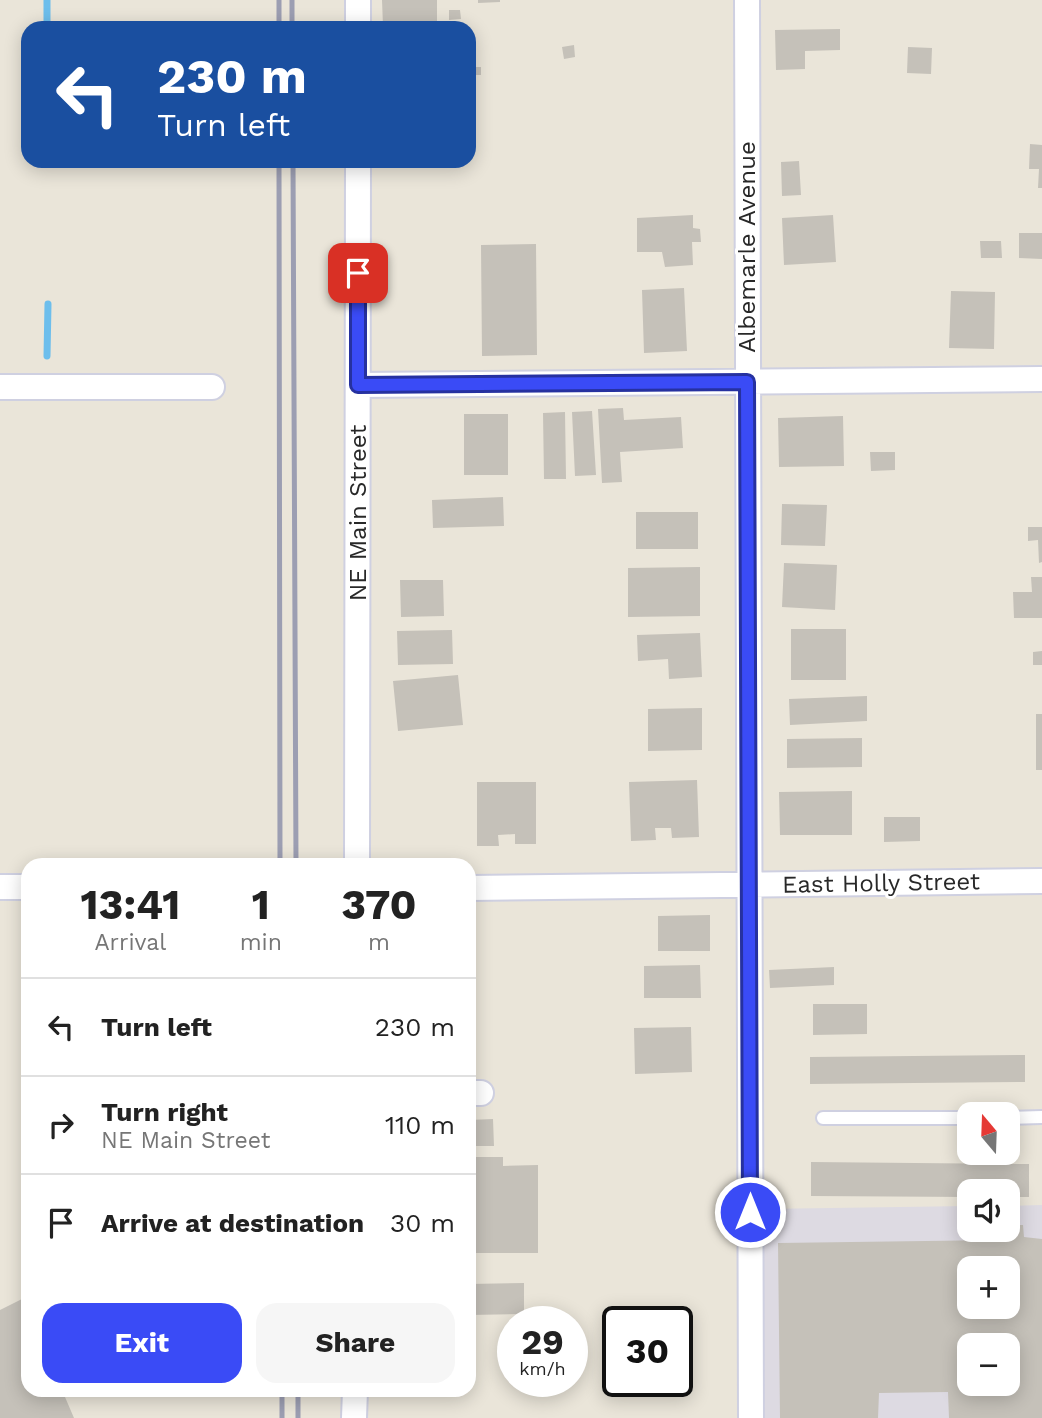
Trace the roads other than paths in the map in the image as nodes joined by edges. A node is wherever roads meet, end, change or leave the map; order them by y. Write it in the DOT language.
graph roads {
  1 [pos="358,0"];
  2 [pos="747,0"];
  3 [pos="358,21"];
  4 [pos="358,168"];
  5 [pos="1042,379"];
  6 [pos="747,382"];
  7 [pos="358,385"];
  8 [pos="0,387"];
  9 [pos="212,387"];
  10 [pos="358,858"];
  11 [pos="1042,881"];
  12 [pos="749,884"];
  13 [pos="476,888"];
  14 [pos="1042,1116"];
  15 [pos="1020,1117"];
  16 [pos="823,1118"];
  17 [pos="957,1118"];
  18 [pos="355,1397"];
  19 [pos="355,1418"];
  20 [pos="751,1418"];
  1 -- 3 [label="street"];
  2 -- 6 [label="street, Albemarle Avenue"];
  4 -- 7 [label="street, NE Main Street"];
  5 -- 6 [label="street"];
  6 -- 7 [label="street"];
  6 -- 12 [label="street, Albemarle Avenue"];
  7 -- 10 [label="street, NE Main Street"];
  8 -- 9 [label="street"];
  11 -- 12 [label="street, East Holly Street"];
  12 -- 13 [label="street, East Holly Street"];
  12 -- 20 [label="street, Albemarle Avenue"];
  14 -- 15 [label="lane"];
  16 -- 17 [label="lane"];
  18 -- 19 [label="street"];
}
